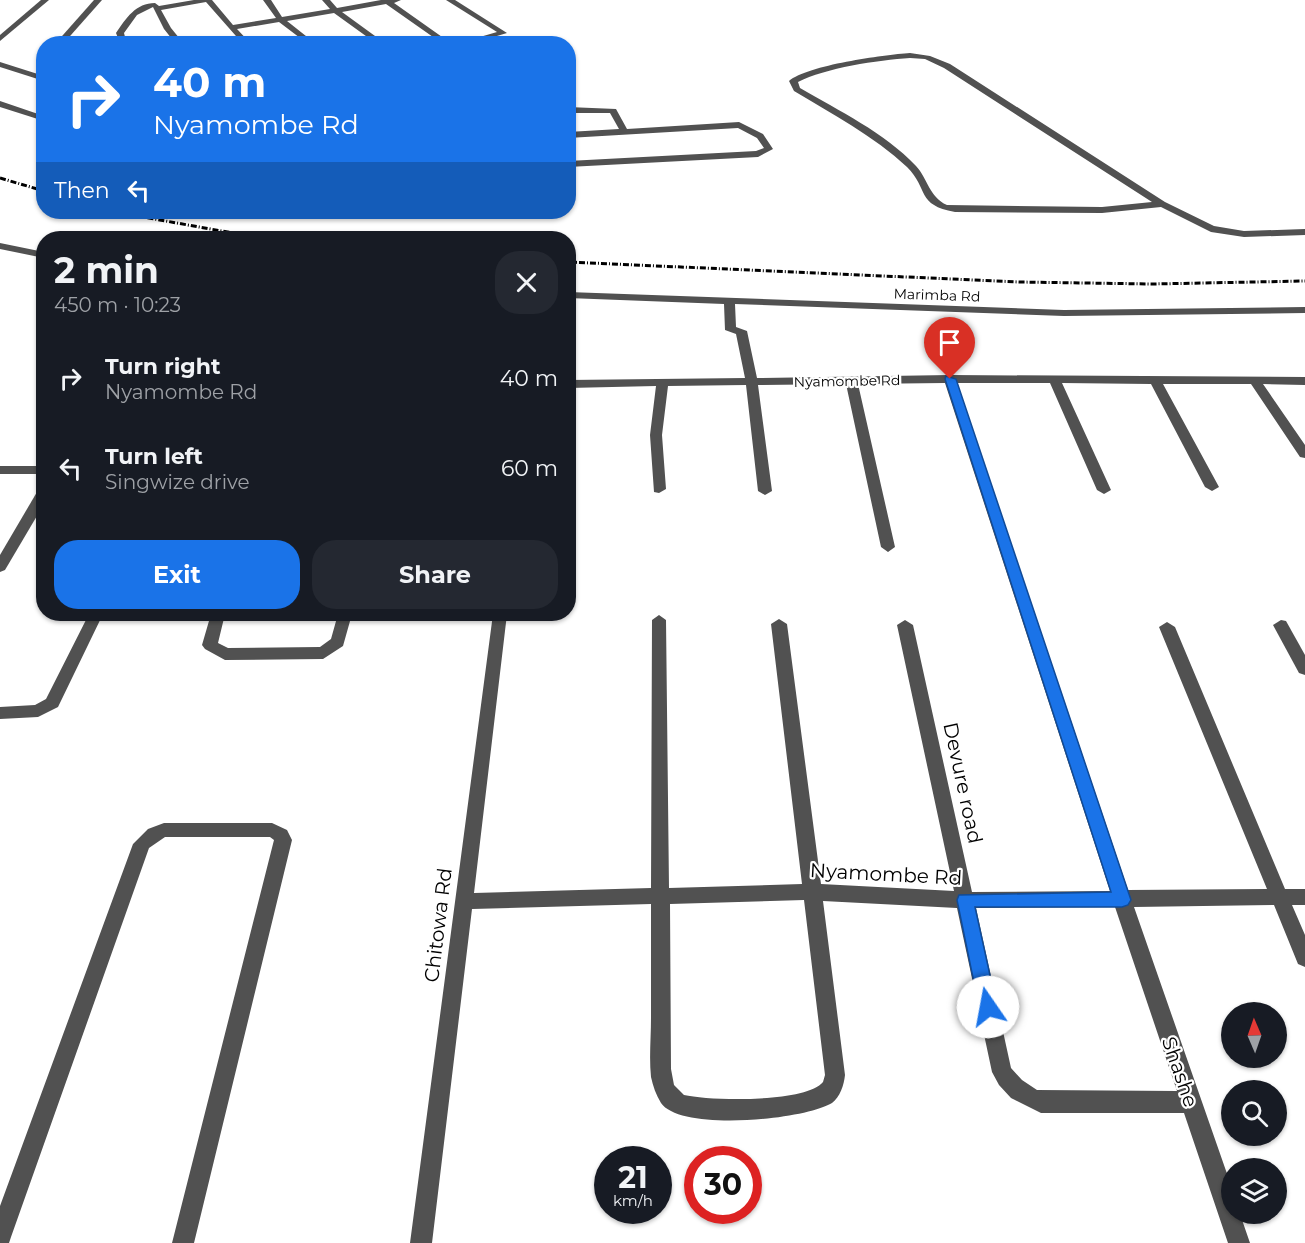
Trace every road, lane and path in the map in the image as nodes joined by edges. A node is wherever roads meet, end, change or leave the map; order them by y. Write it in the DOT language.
graph roads {
  1 [pos="45,0"];
  2 [pos="98,0"];
  3 [pos="207,0"];
  4 [pos="267,0"];
  5 [pos="326,0"];
  6 [pos="397,0"];
  7 [pos="450,0"];
  8 [pos="386,1"];
  9 [pos="157,8"];
  10 [pos="336,11"];
  11 [pos="280,19"];
  12 [pos="231,28"];
  13 [pos="65,36"];
  14 [pos="121,36"];
  15 [pos="174,36"];
  16 [pos="240,36"];
  17 [pos="302,36"];
  18 [pos="372,36"];
  19 [pos="437,36"];
  20 [pos="491,36"];
  21 [pos="0,39"];
  22 [pos="0,64"];
  23 [pos="36,76"];
  24 [pos="0,104"];
  25 [pos="576,110"];
  26 [pos="36,116"];
  27 [pos="624,131"];
  28 [pos="576,134"];
  29 [pos="576,164"];
  30 [pos="1162,204"];
  31 [pos="1305,232"];
  32 [pos="0,246"];
  33 [pos="36,253"];
  34 [pos="576,295"];
  35 [pos="729,302"];
  36 [pos="1305,310"];
  37 [pos="950,379"];
  38 [pos="1054,379"];
  39 [pos="1155,380"];
  40 [pos="851,381"];
  41 [pos="1305,381"];
  42 [pos="752,382"];
  43 [pos="1255,382"];
  44 [pos="662,383"];
  45 [pos="576,384"];
  46 [pos="1305,454"];
  47 [pos="0,470"];
  48 [pos="36,470"];
  49 [pos="1212,487"];
  50 [pos="659,489"];
  51 [pos="1104,490"];
  52 [pos="765,491"];
  53 [pos="36,506"];
  54 [pos="888,547"];
  55 [pos="0,567"];
  56 [pos="659,620"];
  57 [pos="93,621"];
  58 [pos="216,621"];
  59 [pos="343,621"];
  60 [pos="499,621"];
  61 [pos="779,624"];
  62 [pos="905,625"];
  63 [pos="1281,625"];
  64 [pos="1167,627"];
  65 [pos="1305,669"];
  66 [pos="0,713"];
  67 [pos="813,892"];
  68 [pos="658,897"];
  69 [pos="1279,897"];
  70 [pos="1305,897"];
  71 [pos="965,900"];
  72 [pos="1122,900"];
  73 [pos="464,902"];
  74 [pos="1305,958"];
  75 [pos="1190,1102"];
  76 [pos="0,1237"];
  77 [pos="183,1243"];
  78 [pos="421,1243"];
  79 [pos="1239,1243"];
  1 -- 21 [label="street"];
  2 -- 13 [label="street"];
  3 -- 9 [label="street"];
  3 -- 12 [label="street"];
  4 -- 11 [label="street"];
  5 -- 10 [label="street"];
  6 -- 8 [label="street"];
  7 -- 20 [label="street"];
  8 -- 10 [label="street"];
  8 -- 19 [label="street"];
  9 -- 14 [label="street"];
  9 -- 15 [label="street"];
  10 -- 11 [label="street"];
  10 -- 18 [label="street"];
  11 -- 12 [label="street"];
  11 -- 17 [label="street"];
  12 -- 16 [label="street"];
  22 -- 23 [label="street"];
  24 -- 26 [label="street"];
  25 -- 27 [label="street"];
  27 -- 28 [label="street"];
  27 -- 29 [label="street"];
  30 -- 30 [label="street"];
  30 -- 31 [label="street"];
  32 -- 33 [label="street"];
  34 -- 35 [label="street, Marimba Rd"];
  35 -- 36 [label="street, Marimba Rd"];
  35 -- 42 [label="street"];
  37 -- 38 [label="street, Nyamombe Rd"];
  37 -- 40 [label="street, Nyamombe Rd"];
  37 -- 72 [label="street, Shashe"];
  38 -- 39 [label="street, Nyamombe Rd"];
  38 -- 51 [label="street"];
  39 -- 43 [label="street, Nyamombe Rd"];
  39 -- 49 [label="street"];
  40 -- 42 [label="street, Nyamombe Rd"];
  40 -- 54 [label="street"];
  41 -- 43 [label="street, Nyamombe Rd"];
  42 -- 44 [label="street, Nyamombe Rd"];
  42 -- 52 [label="street"];
  43 -- 46 [label="street"];
  44 -- 45 [label="street, Nyamombe Rd"];
  44 -- 50 [label="street"];
  47 -- 48 [label="street"];
  53 -- 55 [label="street"];
  56 -- 68 [label="street"];
  57 -- 66 [label="street"];
  58 -- 59 [label="street"];
  60 -- 73 [label="street, Chitowa Rd"];
  61 -- 67 [label="street"];
  62 -- 71 [label="street, Devure road"];
  63 -- 65 [label="street"];
  64 -- 69 [label="street"];
  67 -- 68 [label="street, Nyamombe Rd"];
  67 -- 68 [label="street"];
  67 -- 71 [label="street, Nyamombe Rd"];
  68 -- 73 [label="street, Nyamombe Rd"];
  69 -- 70 [label="street, Nyamombe Rd"];
  69 -- 72 [label="street, Nyamombe Rd"];
  69 -- 74 [label="street"];
  71 -- 72 [label="street, Nyamombe Rd"];
  71 -- 75 [label="street, Devure road"];
  72 -- 75 [label="street, Shashe"];
  73 -- 78 [label="street, Chitowa Rd"];
  75 -- 79 [label="street, Shashe"];
  76 -- 77 [label="street"];
}
